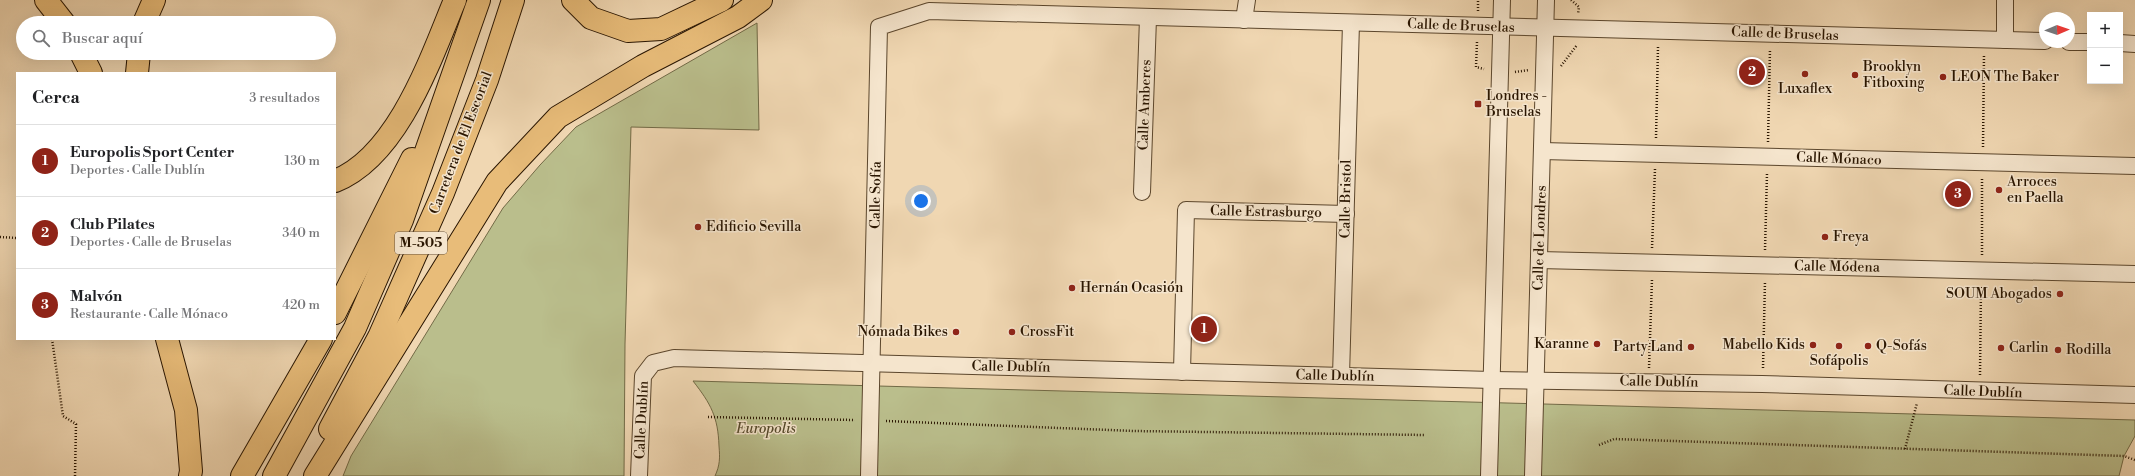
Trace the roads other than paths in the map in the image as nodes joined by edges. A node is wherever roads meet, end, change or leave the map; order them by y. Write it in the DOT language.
graph roads {
  1 [pos="46,0"];
  2 [pos="154,0"];
  3 [pos="455,0"];
  4 [pos="479,0"];
  5 [pos="513,0"];
  6 [pos="573,0"];
  7 [pos="722,0"];
  8 [pos="761,0"];
  9 [pos="1247,0"];
  10 [pos="1502,0"];
  11 [pos="1546,0"];
  12 [pos="2005,0"];
  13 [pos="929,6"];
  14 [pos="59,16"];
  15 [pos="147,16"];
  16 [pos="1148,18"];
  17 [pos="1244,20"];
  18 [pos="1350,23"];
  19 [pos="879,27"];
  20 [pos="1502,27"];
  21 [pos="1546,28"];
  22 [pos="2005,40"];
  23 [pos="2039,41"];
  24 [pos="2075,42"];
  25 [pos="2087,42"];
  26 [pos="2123,43"];
  27 [pos="2135,44"];
  28 [pos="84,60"];
  29 [pos="138,60"];
  30 [pos="90,72"];
  31 [pos="137,72"];
  32 [pos="453,75"];
  33 [pos="1542,151"];
  34 [pos="2135,166"];
  35 [pos="336,181"];
  36 [pos="1142,192"];
  37 [pos="1346,214"];
  38 [pos="1539,260"];
  39 [pos="2135,274"];
  40 [pos="336,311"];
  41 [pos="167,340"];
  42 [pos="320,340"];
  43 [pos="873,364"];
  44 [pos="1182,372"];
  45 [pos="1341,376"];
  46 [pos="1492,380"];
  47 [pos="1535,380"];
  48 [pos="2135,395"];
  49 [pos="190,476"];
  50 [pos="242,476"];
  51 [pos="274,476"];
  52 [pos="305,476"];
  53 [pos="315,476"];
  54 [pos="639,476"];
  55 [pos="869,476"];
  56 [pos="1489,476"];
  57 [pos="1533,476"];
  1 -- 14 [label="highway"];
  2 -- 15 [label="highway"];
  3 -- 35 [label="highway"];
  4 -- 32 [label="highway, Carretera de El Escorial / M-505"];
  5 -- 52 [label="highway, Carretera de El Escorial / M-505"];
  6 -- 7 [label="highway"];
  8 -- 53 [label="highway"];
  9 -- 17 [label="street"];
  10 -- 20 [label="street"];
  11 -- 21 [label="street, Calle de Londres"];
  12 -- 22 [label="street"];
  13 -- 16 [label="street, Calle de Bruselas"];
  13 -- 19 [label="street, Calle de Bruselas"];
  16 -- 17 [label="street, Calle de Bruselas"];
  16 -- 36 [label="street, Calle Amberes"];
  17 -- 18 [label="street, Calle de Bruselas"];
  18 -- 20 [label="street, Calle de Bruselas"];
  18 -- 37 [label="street, Calle Bristol"];
  19 -- 43 [label="street, Calle Sofía"];
  20 -- 21 [label="street, Calle de Bruselas"];
  20 -- 46 [label="street"];
  21 -- 22 [label="street, Calle de Bruselas"];
  21 -- 33 [label="street, Calle de Londres"];
  22 -- 23 [label="street, Calle de Bruselas"];
  24 -- 25 [label="street"];
  26 -- 27 [label="street"];
  28 -- 30 [label="highway"];
  29 -- 31 [label="highway"];
  32 -- 40 [label="highway, M-505"];
  32 -- 51 [label="highway, Carretera de El Escorial / M-505"];
  33 -- 34 [label="street, Calle Mónaco"];
  33 -- 38 [label="street, Calle de Londres"];
  37 -- 44 [label="street, Calle Estrasburgo"];
  37 -- 45 [label="street, Calle Bristol"];
  38 -- 39 [label="street, Calle Módena"];
  38 -- 47 [label="street, Calle de Londres"];
  41 -- 49 [label="highway"];
  42 -- 50 [label="highway"];
  43 -- 44 [label="street, Calle Dublín"];
  43 -- 54 [label="street, Calle Dublín"];
  43 -- 55 [label="street, Calle Sofía"];
  44 -- 45 [label="street, Calle Dublín"];
  45 -- 46 [label="street, Calle Dublín"];
  46 -- 47 [label="street, Calle Dublín"];
  46 -- 56 [label="street"];
  47 -- 48 [label="street, Calle Dublín"];
  47 -- 57 [label="street, Calle de Londres"];
}
